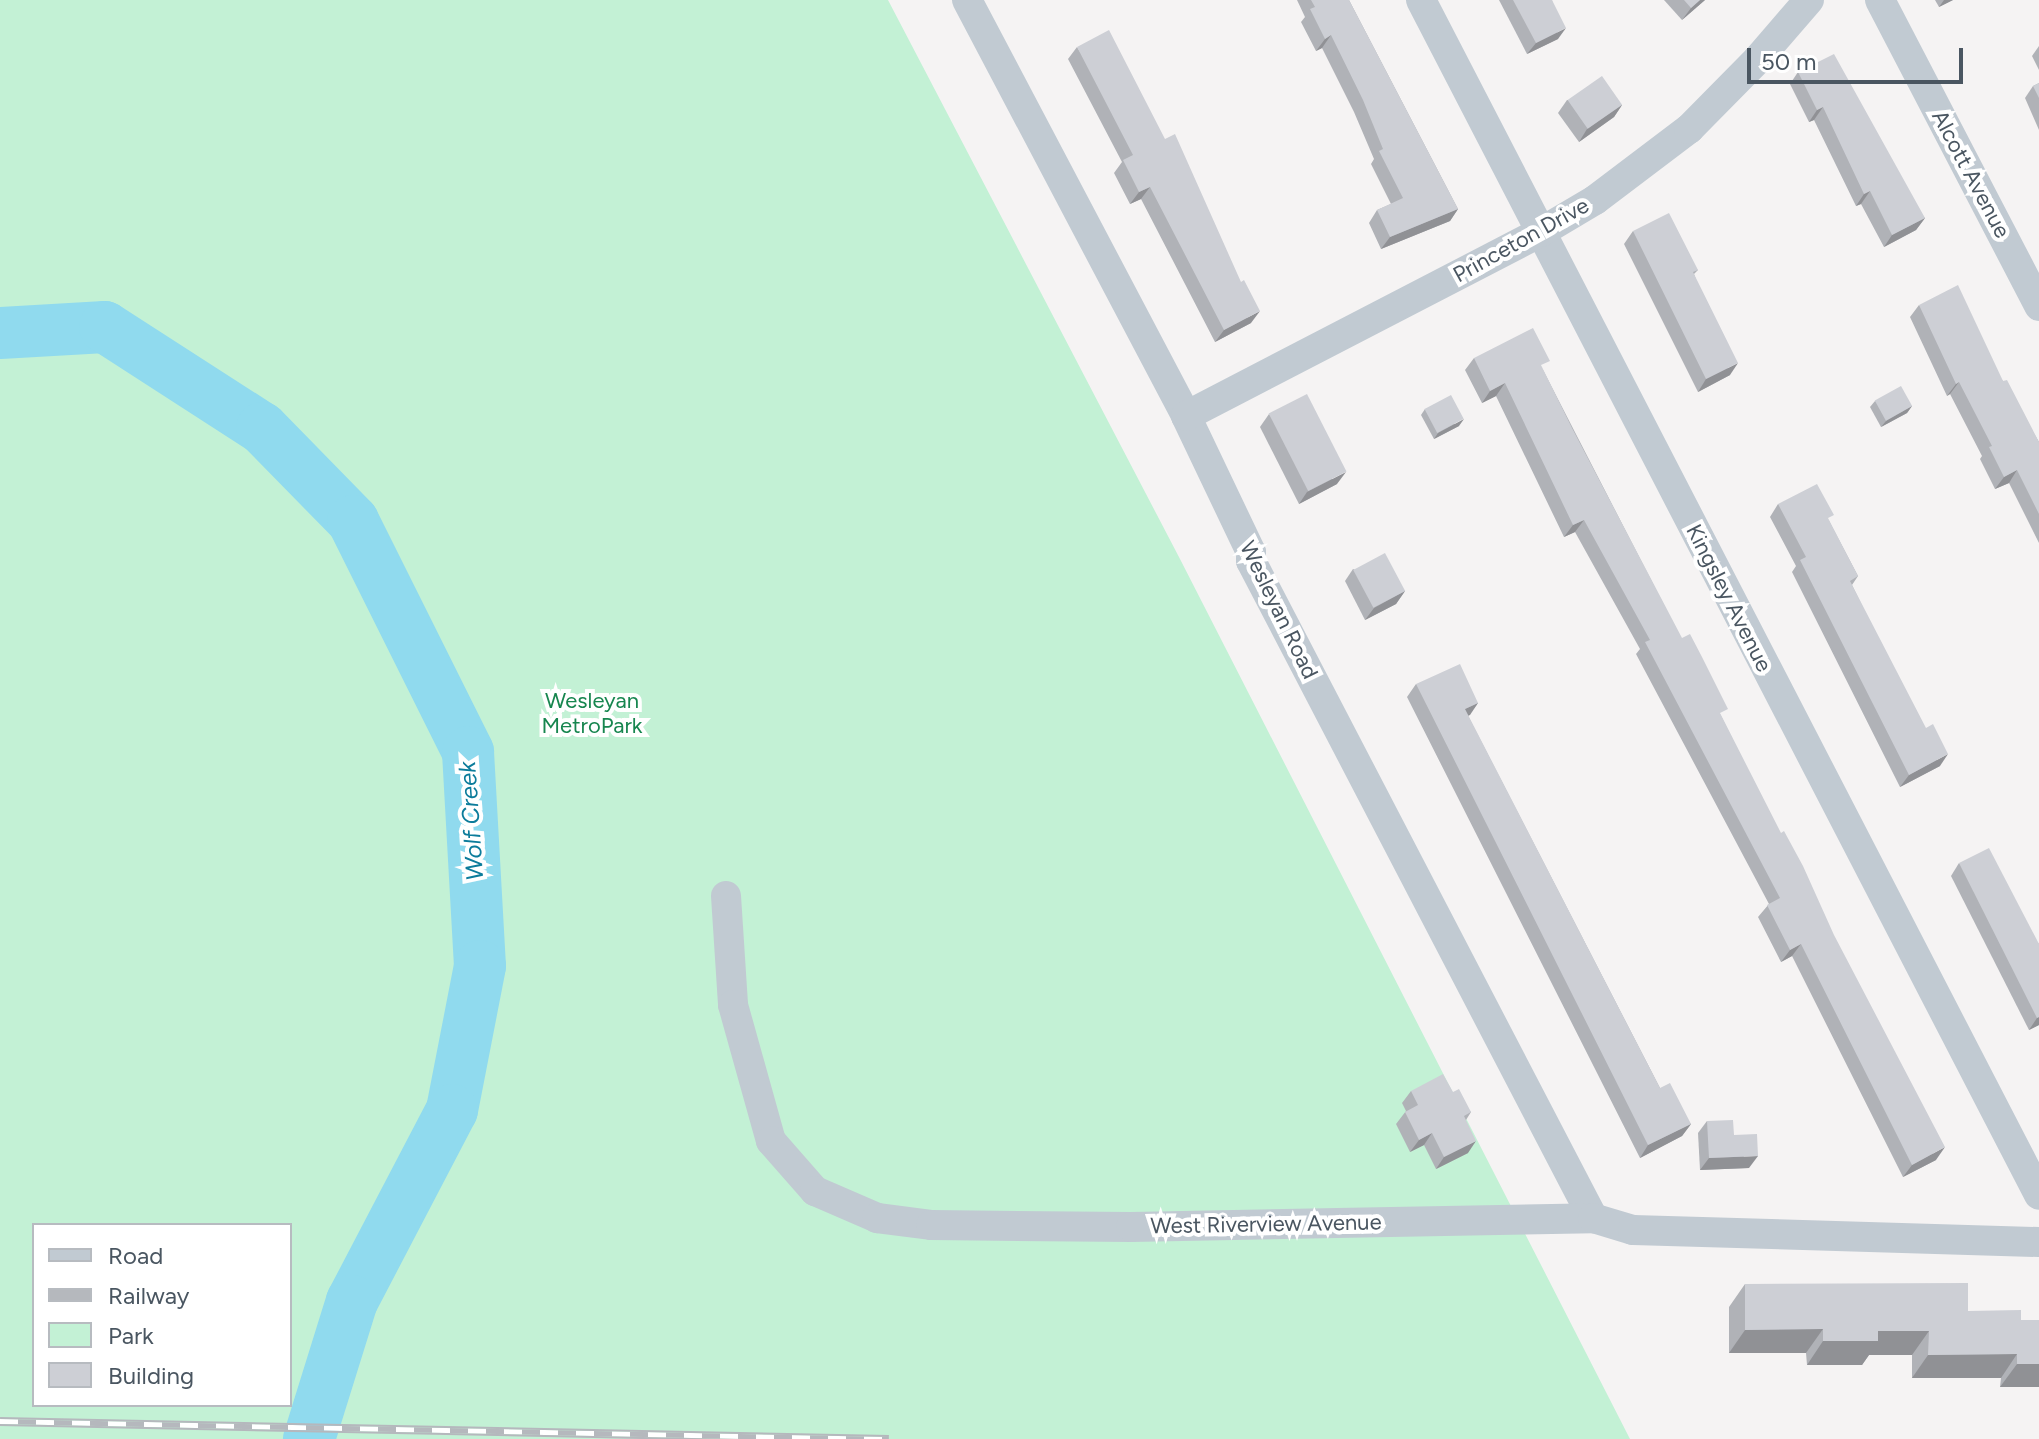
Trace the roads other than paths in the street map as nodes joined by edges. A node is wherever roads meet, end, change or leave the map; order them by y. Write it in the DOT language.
graph roads {
  1 [pos="967,0"];
  2 [pos="1421,0"];
  3 [pos="1809,0"];
  4 [pos="1880,0"];
  5 [pos="1541,232"];
  6 [pos="2039,306"];
  7 [pos="1186,416"];
  8 [pos="726,896"];
  9 [pos="2039,1195"];
  10 [pos="1593,1218"];
  11 [pos="2039,1242"];
  1 -- 7 [label="street, Wesleyan Road"];
  2 -- 5 [label="street, Kingsley Avenue"];
  3 -- 5 [label="street, Princeton Drive"];
  4 -- 6 [label="street, Alcott Avenue"];
  5 -- 7 [label="street, Princeton Drive"];
  5 -- 9 [label="street, Kingsley Avenue"];
  7 -- 10 [label="street, Wesleyan Road"];
  8 -- 10 [label="street, West Riverview Avenue"];
  10 -- 11 [label="street, West Riverview Avenue"];
}
